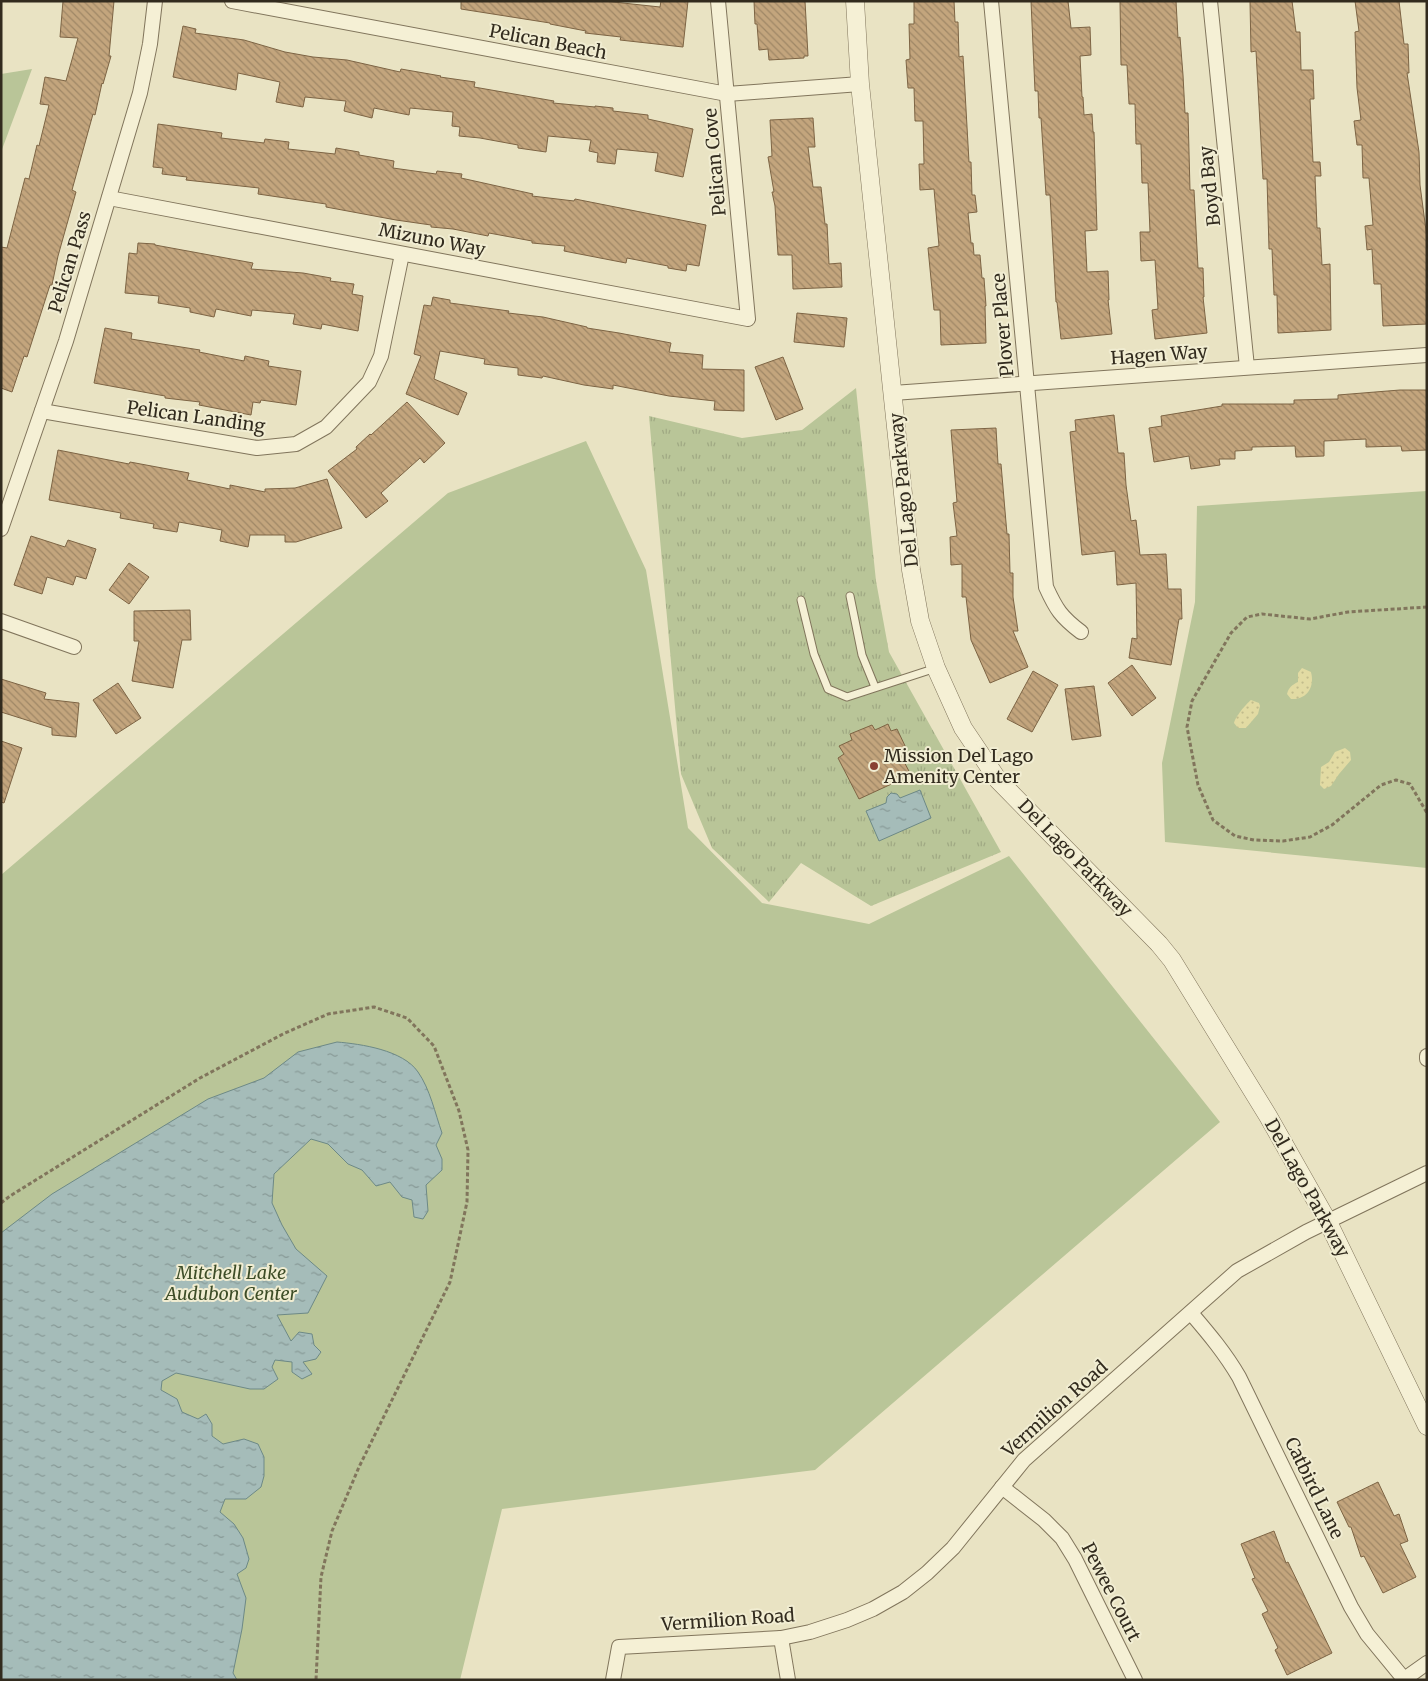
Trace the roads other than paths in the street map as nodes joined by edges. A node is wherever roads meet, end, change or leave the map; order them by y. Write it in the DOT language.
graph roads {
  1 [pos="155,1"];
  2 [pos="232,1"];
  3 [pos="718,1"];
  4 [pos="855,1"];
  5 [pos="991,1"];
  6 [pos="1210,1"];
  7 [pos="860,84"];
  8 [pos="727,94"];
  9 [pos="109,198"];
  10 [pos="402,254"];
  11 [pos="748,320"];
  12 [pos="1427,355"];
  13 [pos="1247,367"];
  14 [pos="1027,383"];
  15 [pos="893,394"];
  16 [pos="42,411"];
  17 [pos="1,528"];
  18 [pos="850,596"];
  19 [pos="801,600"];
  20 [pos="1,621"];
  21 [pos="1081,632"];
  22 [pos="74,648"];
  23 [pos="936,668"];
  24 [pos="876,687"];
  25 [pos="1427,1173"];
  26 [pos="1328,1222"];
  27 [pos="1191,1313"];
  28 [pos="1427,1426"];
  29 [pos="1002,1487"];
  30 [pos="781,1638"];
  31 [pos="1427,1663"];
  32 [pos="1404,1679"];
  33 [pos="613,1680"];
  34 [pos="788,1680"];
  35 [pos="1135,1680"];
  1 -- 9 [label="street, Pelican Pass"];
  2 -- 8 [label="street, Pelican Beach"];
  3 -- 8 [label="street, Pelican Cove"];
  4 -- 7 [label="street, Del Lago Parkway"];
  5 -- 14 [label="street, Plover Place"];
  6 -- 13 [label="street, Boyd Bay"];
  7 -- 8 [label="street, Pelican Beach"];
  7 -- 15 [label="street, Del Lago Parkway"];
  8 -- 11 [label="street, Pelican Cove"];
  9 -- 10 [label="street, Mizuno Way"];
  9 -- 16 [label="street, Pelican Pass"];
  10 -- 11 [label="street, Mizuno Way"];
  10 -- 16 [label="street, Pelican Landing"];
  12 -- 13 [label="street, Hagen Way"];
  13 -- 14 [label="street, Hagen Way"];
  14 -- 15 [label="street, Hagen Way"];
  14 -- 21 [label="street, Plover Place"];
  15 -- 23 [label="street, Del Lago Parkway"];
  16 -- 17 [label="street, Pelican Pass"];
  18 -- 24 [label="lane"];
  19 -- 24 [label="lane"];
  20 -- 22 [label="street"];
  23 -- 24 [label="lane"];
  23 -- 26 [label="street, Del Lago Parkway"];
  25 -- 26 [label="street, Vermilion Road"];
  26 -- 27 [label="street, Vermilion Road"];
  26 -- 28 [label="street, Del Lago Parkway"];
  27 -- 29 [label="street, Vermilion Road"];
  27 -- 32 [label="street, Catbird Lane"];
  29 -- 30 [label="street, Vermilion Road"];
  29 -- 35 [label="street, Pewee Court"];
  30 -- 33 [label="street, Vermilion Road"];
  30 -- 34 [label="street"];
  31 -- 32 [label="street"];
}
